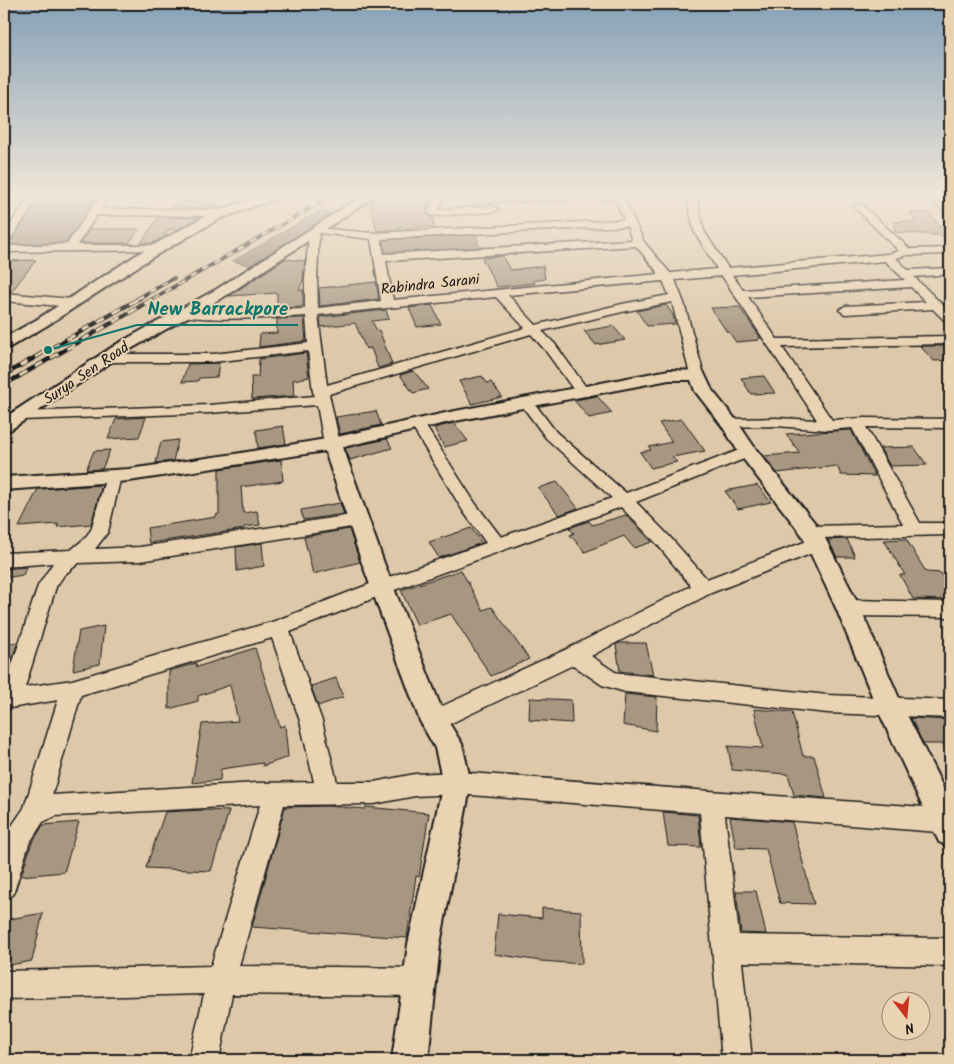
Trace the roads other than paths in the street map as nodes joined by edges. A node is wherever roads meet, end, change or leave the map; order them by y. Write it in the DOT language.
graph roads {
  1 [pos="72,244"];
  2 [pos="167,244"];
  3 [pos="297,244"];
  4 [pos="315,244"];
  5 [pos="377,244"];
  6 [pos="513,244"];
  7 [pos="611,244"];
  8 [pos="641,244"];
  9 [pos="708,244"];
  10 [pos="897,244"];
  11 [pos="70,247"];
  12 [pos="161,247"];
  13 [pos="4,249"];
  14 [pos="516,249"];
  15 [pos="950,251"];
  16 [pos="907,252"];
  17 [pos="888,257"];
  18 [pos="379,258"];
  19 [pos="950,271"];
  20 [pos="725,272"];
  21 [pos="905,274"];
  22 [pos="668,278"];
  23 [pos="914,283"];
  24 [pos="499,293"];
  25 [pos="741,294"];
  26 [pos="4,297"];
  27 [pos="676,298"];
  28 [pos="72,303"];
  29 [pos="388,304"];
  30 [pos="936,305"];
  31 [pos="845,310"];
  32 [pos="313,312"];
  33 [pos="184,313"];
  34 [pos="949,316"];
  35 [pos="533,329"];
  36 [pos="950,340"];
  37 [pos="773,343"];
  38 [pos="4,344"];
  39 [pos="314,346"];
  40 [pos="105,358"];
  41 [pos="697,375"];
  42 [pos="583,393"];
  43 [pos="321,396"];
  44 [pos="527,403"];
  45 [pos="22,416"];
  46 [pos="857,423"];
  47 [pos="950,423"];
  48 [pos="730,424"];
  49 [pos="828,424"];
  50 [pos="418,425"];
  51 [pos="4,426"];
  52 [pos="332,444"];
  53 [pos="748,452"];
  54 [pos="113,476"];
  55 [pos="4,483"];
  56 [pos="624,500"];
  57 [pos="358,520"];
  58 [pos="915,530"];
  59 [pos="950,530"];
  60 [pos="814,538"];
  61 [pos="498,546"];
  62 [pos="74,556"];
  63 [pos="4,560"];
  64 [pos="382,587"];
  65 [pos="704,588"];
  66 [pos="848,608"];
  67 [pos="950,610"];
  68 [pos="278,628"];
  69 [pos="574,655"];
  70 [pos="72,690"];
  71 [pos="8,699"];
  72 [pos="890,708"];
  73 [pos="950,709"];
  74 [pos="433,721"];
  75 [pos="457,783"];
  76 [pos="275,794"];
  77 [pos="328,794"];
  78 [pos="711,802"];
  79 [pos="34,814"];
  80 [pos="948,824"];
  81 [pos="4,886"];
  82 [pos="727,948"];
  83 [pos="950,952"];
  84 [pos="222,980"];
  85 [pos="419,982"];
  86 [pos="4,984"];
  87 [pos="204,1060"];
  88 [pos="410,1060"];
  89 [pos="737,1060"];
  1 -- 11 [label="street"];
  2 -- 12 [label="street"];
  3 -- 33 [label="street, Surya Sen Road"];
  4 -- 32 [label="street"];
  5 -- 18 [label="street"];
  6 -- 14 [label="street"];
  7 -- 14 [label="street"];
  8 -- 22 [label="street"];
  9 -- 20 [label="street"];
  10 -- 16 [label="street"];
  11 -- 12 [label="street"];
  11 -- 13 [label="street"];
  12 -- 28 [label="street"];
  14 -- 18 [label="street"];
  15 -- 16 [label="street, Rabindra Sarani"];
  16 -- 17 [label="street, Rabindra Sarani"];
  17 -- 20 [label="street, Rabindra Sarani"];
  17 -- 21 [label="street"];
  18 -- 29 [label="street"];
  19 -- 21 [label="street"];
  20 -- 22 [label="street, Rabindra Sarani"];
  20 -- 25 [label="street"];
  21 -- 23 [label="street"];
  22 -- 24 [label="street, Rabindra Sarani"];
  22 -- 27 [label="street"];
  23 -- 25 [label="street"];
  23 -- 30 [label="street"];
  24 -- 29 [label="street, Rabindra Sarani"];
  24 -- 35 [label="street"];
  25 -- 37 [label="street"];
  26 -- 28 [label="street"];
  27 -- 35 [label="street"];
  27 -- 41 [label="street"];
  28 -- 38 [label="street"];
  29 -- 32 [label="street, Rabindra Sarani"];
  30 -- 31 [label="street"];
  30 -- 34 [label="street"];
  32 -- 33 [label="street, Rabindra Sarani"];
  32 -- 39 [label="street"];
  33 -- 40 [label="street, Surya Sen Road"];
  35 -- 42 [label="street"];
  35 -- 43 [label="street"];
  36 -- 37 [label="street"];
  37 -- 49 [label="street"];
  39 -- 40 [label="street"];
  39 -- 43 [label="street"];
  40 -- 45 [label="street, Surya Sen Road"];
  41 -- 42 [label="street"];
  41 -- 48 [label="street"];
  42 -- 44 [label="street"];
  43 -- 45 [label="street"];
  43 -- 52 [label="street"];
  44 -- 50 [label="street"];
  44 -- 56 [label="street"];
  45 -- 51 [label="street, Surya Sen Road"];
  46 -- 47 [label="street"];
  46 -- 49 [label="street"];
  46 -- 58 [label="street"];
  48 -- 49 [label="street"];
  48 -- 53 [label="street"];
  50 -- 52 [label="street"];
  50 -- 61 [label="street"];
  52 -- 54 [label="street"];
  52 -- 57 [label="street"];
  53 -- 56 [label="street"];
  53 -- 60 [label="street"];
  54 -- 55 [label="street"];
  54 -- 62 [label="street"];
  56 -- 61 [label="street"];
  56 -- 65 [label="street"];
  57 -- 62 [label="street"];
  57 -- 64 [label="street"];
  58 -- 59 [label="street"];
  58 -- 60 [label="street"];
  60 -- 65 [label="street"];
  60 -- 66 [label="street"];
  61 -- 64 [label="street"];
  62 -- 63 [label="street"];
  62 -- 71 [label="street"];
  64 -- 68 [label="street"];
  64 -- 74 [label="street"];
  65 -- 69 [label="street"];
  66 -- 67 [label="street"];
  66 -- 72 [label="street"];
  68 -- 70 [label="street"];
  68 -- 77 [label="street"];
  69 -- 72 [label="street"];
  69 -- 74 [label="street"];
  70 -- 71 [label="street"];
  70 -- 79 [label="street"];
  72 -- 73 [label="street"];
  72 -- 80 [label="street"];
  74 -- 75 [label="street"];
  75 -- 77 [label="street"];
  75 -- 78 [label="street"];
  75 -- 85 [label="street"];
  76 -- 77 [label="street"];
  76 -- 79 [label="street"];
  76 -- 84 [label="street"];
  78 -- 80 [label="street"];
  78 -- 82 [label="street"];
  79 -- 81 [label="street"];
  82 -- 83 [label="street"];
  82 -- 89 [label="street"];
  84 -- 85 [label="street"];
  84 -- 86 [label="street"];
  84 -- 87 [label="street"];
  85 -- 88 [label="street"];
}
